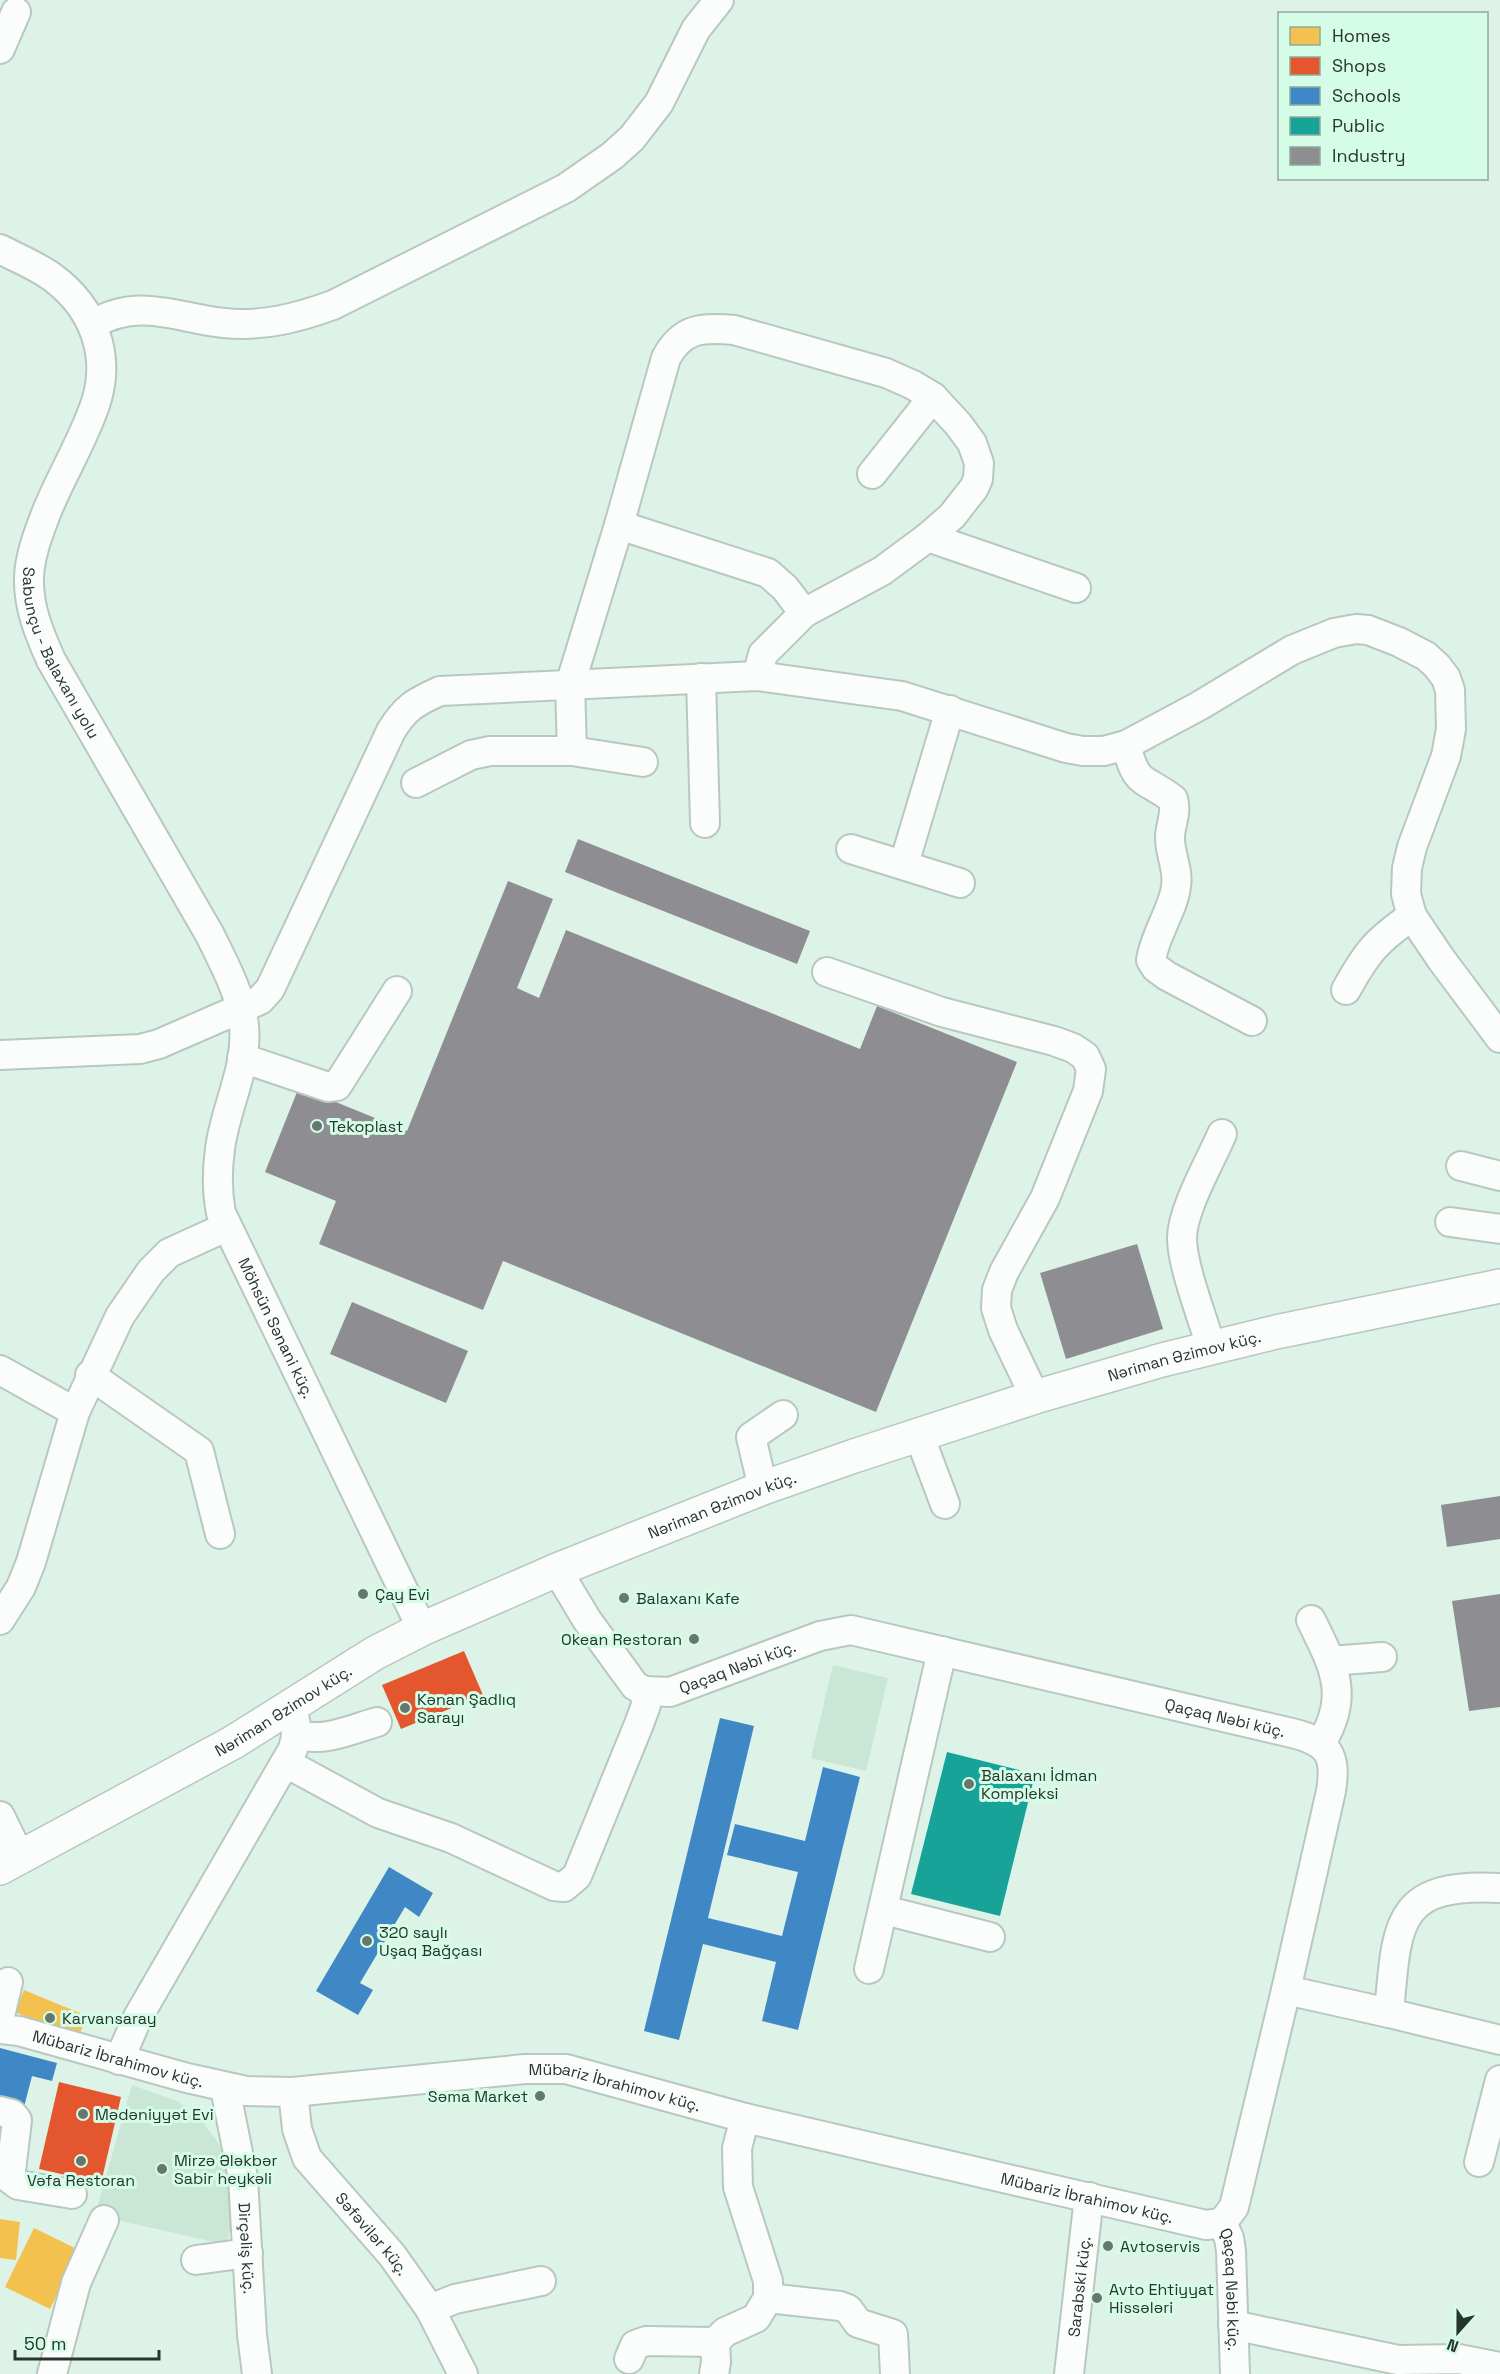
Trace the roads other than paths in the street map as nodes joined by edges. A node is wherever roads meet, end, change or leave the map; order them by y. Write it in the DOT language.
graph roads {
  1 [pos="719,0"];
  2 [pos="16,12"];
  3 [pos="0,50"];
  4 [pos="0,249"];
  5 [pos="93,324"];
  6 [pos="933,397"];
  7 [pos="872,474"];
  8 [pos="619,525"];
  9 [pos="928,537"];
  10 [pos="1076,588"];
  11 [pos="804,613"];
  12 [pos="757,676"];
  13 [pos="701,678"];
  14 [pos="570,685"];
  15 [pos="950,710"];
  16 [pos="1126,745"];
  17 [pos="572,751"];
  18 [pos="644,762"];
  19 [pos="416,783"];
  20 [pos="705,823"];
  21 [pos="851,849"];
  22 [pos="904,864"];
  23 [pos="960,883"];
  24 [pos="1412,916"];
  25 [pos="827,972"];
  26 [pos="1346,990"];
  27 [pos="397,991"];
  28 [pos="240,1008"];
  29 [pos="1252,1021"];
  30 [pos="1500,1038"];
  31 [pos="0,1055"];
  32 [pos="242,1058"];
  33 [pos="1222,1134"];
  34 [pos="1461,1166"];
  35 [pos="1500,1176"];
  36 [pos="1450,1222"];
  37 [pos="226,1227"];
  38 [pos="1500,1229"];
  39 [pos="1500,1286"];
  40 [pos="1211,1347"];
  41 [pos="0,1370"];
  42 [pos="90,1375"];
  43 [pos="1035,1397"];
  44 [pos="75,1412"];
  45 [pos="783,1414"];
  46 [pos="919,1435"];
  47 [pos="763,1488"];
  48 [pos="945,1504"];
  49 [pos="220,1534"];
  50 [pos="557,1570"];
  51 [pos="0,1620"];
  52 [pos="1311,1620"];
  53 [pos="422,1629"];
  54 [pos="942,1651"];
  55 [pos="1382,1657"];
  56 [pos="1330,1661"];
  57 [pos="645,1691"];
  58 [pos="294,1721"];
  59 [pos="377,1722"];
  60 [pos="1321,1743"];
  61 [pos="286,1763"];
  62 [pos="0,1816"];
  63 [pos="10,1862"];
  64 [pos="1500,1888"];
  65 [pos="884,1910"];
  66 [pos="990,1936"];
  67 [pos="869,1968"];
  68 [pos="8,1982"];
  69 [pos="1286,1990"];
  70 [pos="1389,2013"];
  71 [pos="0,2016"];
  72 [pos="0,2029"];
  73 [pos="1500,2040"];
  74 [pos="119,2060"];
  75 [pos="1500,2080"];
  76 [pos="225,2088"];
  77 [pos="293,2092"];
  78 [pos="0,2111"];
  79 [pos="745,2118"];
  80 [pos="1479,2162"];
  81 [pos="72,2194"];
  82 [pos="1089,2197"];
  83 [pos="104,2220"];
  84 [pos="1222,2223"];
  85 [pos="248,2253"];
  86 [pos="196,2260"];
  87 [pos="541,2281"];
  88 [pos="768,2298"];
  89 [pos="430,2309"];
  90 [pos="1233,2325"];
  91 [pos="715,2342"];
  92 [pos="629,2359"];
  93 [pos="1500,2367"];
  94 [pos="52,2374"];
  95 [pos="257,2374"];
  96 [pos="463,2374"];
  97 [pos="714,2374"];
  98 [pos="895,2374"];
  99 [pos="1068,2374"];
  100 [pos="1234,2374"];
  1 -- 5 [label="street"];
  2 -- 3 [label="street"];
  4 -- 5 [label="street, Sabunçu - Balaxanı yolu"];
  5 -- 28 [label="street, Sabunçu - Balaxanı yolu"];
  6 -- 7 [label="street"];
  6 -- 8 [label="street"];
  6 -- 9 [label="street"];
  8 -- 11 [label="street"];
  8 -- 14 [label="street"];
  9 -- 10 [label="street"];
  9 -- 11 [label="street"];
  11 -- 12 [label="street"];
  12 -- 13 [label="street"];
  12 -- 15 [label="street"];
  13 -- 14 [label="street"];
  13 -- 20 [label="street"];
  14 -- 17 [label="street"];
  14 -- 28 [label="street"];
  15 -- 16 [label="street"];
  15 -- 22 [label="street"];
  16 -- 24 [label="street"];
  16 -- 29 [label="street"];
  17 -- 18 [label="street"];
  17 -- 19 [label="street"];
  21 -- 22 [label="street"];
  22 -- 23 [label="street"];
  24 -- 26 [label="street"];
  24 -- 30 [label="street"];
  25 -- 43 [label="street"];
  27 -- 32 [label="street"];
  28 -- 31 [label="street"];
  28 -- 32 [label="street, Möhsün Sənani küç."];
  32 -- 37 [label="street, Möhsün Sənani küç."];
  33 -- 40 [label="street"];
  34 -- 35 [label="street"];
  36 -- 38 [label="street"];
  37 -- 42 [label="street"];
  37 -- 53 [label="street, Möhsün Sənani küç."];
  39 -- 40 [label="main road, Nəriman Əzimov küç."];
  40 -- 43 [label="main road, Nəriman Əzimov küç."];
  41 -- 44 [label="street"];
  42 -- 44 [label="street"];
  42 -- 49 [label="street"];
  43 -- 46 [label="main road, Nəriman Əzimov küç."];
  44 -- 51 [label="street"];
  45 -- 47 [label="street"];
  46 -- 47 [label="main road, Nəriman Əzimov küç."];
  46 -- 48 [label="street"];
  47 -- 50 [label="main road, Nəriman Əzimov küç."];
  50 -- 53 [label="main road, Nəriman Əzimov küç."];
  50 -- 57 [label="street"];
  52 -- 56 [label="street"];
  53 -- 58 [label="main road, Nəriman Əzimov küç."];
  54 -- 57 [label="street, Qaçaq Nəbi küç."];
  54 -- 60 [label="street, Qaçaq Nəbi küç."];
  54 -- 65 [label="street"];
  55 -- 56 [label="street"];
  56 -- 60 [label="street"];
  57 -- 61 [label="street"];
  58 -- 59 [label="street"];
  58 -- 61 [label="street"];
  58 -- 63 [label="main road, Nəriman Əzimov küç."];
  60 -- 69 [label="street, Qaçaq Nəbi küç."];
  61 -- 74 [label="street"];
  62 -- 63 [label="street"];
  64 -- 70 [label="street"];
  65 -- 66 [label="street"];
  65 -- 67 [label="street"];
  68 -- 71 [label="street"];
  69 -- 70 [label="street"];
  69 -- 84 [label="street, Qaçaq Nəbi küç."];
  70 -- 73 [label="street"];
  72 -- 74 [label="street, Mübariz İbrahimov küç."];
  74 -- 76 [label="street, Mübariz İbrahimov küç."];
  75 -- 80 [label="street"];
  76 -- 77 [label="street, Mübariz İbrahimov küç."];
  76 -- 85 [label="street, Dirçəliş küç."];
  77 -- 79 [label="street, Mübariz İbrahimov küç."];
  77 -- 89 [label="street, Səfəvilər küç."];
  78 -- 81 [label="street"];
  79 -- 82 [label="street, Mübariz İbrahimov küç."];
  79 -- 88 [label="street"];
  82 -- 84 [label="street, Mübariz İbrahimov küç."];
  82 -- 99 [label="street, Sarabski küç."];
  83 -- 94 [label="street"];
  84 -- 90 [label="street, Qaçaq Nəbi küç."];
  85 -- 86 [label="street"];
  85 -- 95 [label="street, Dirçəliş küç."];
  87 -- 89 [label="street"];
  88 -- 91 [label="street"];
  88 -- 98 [label="street"];
  89 -- 96 [label="street, Səfəvilər küç."];
  90 -- 93 [label="street"];
  90 -- 100 [label="street, Qaçaq Nəbi küç."];
  91 -- 92 [label="street"];
  91 -- 97 [label="street"];
}
